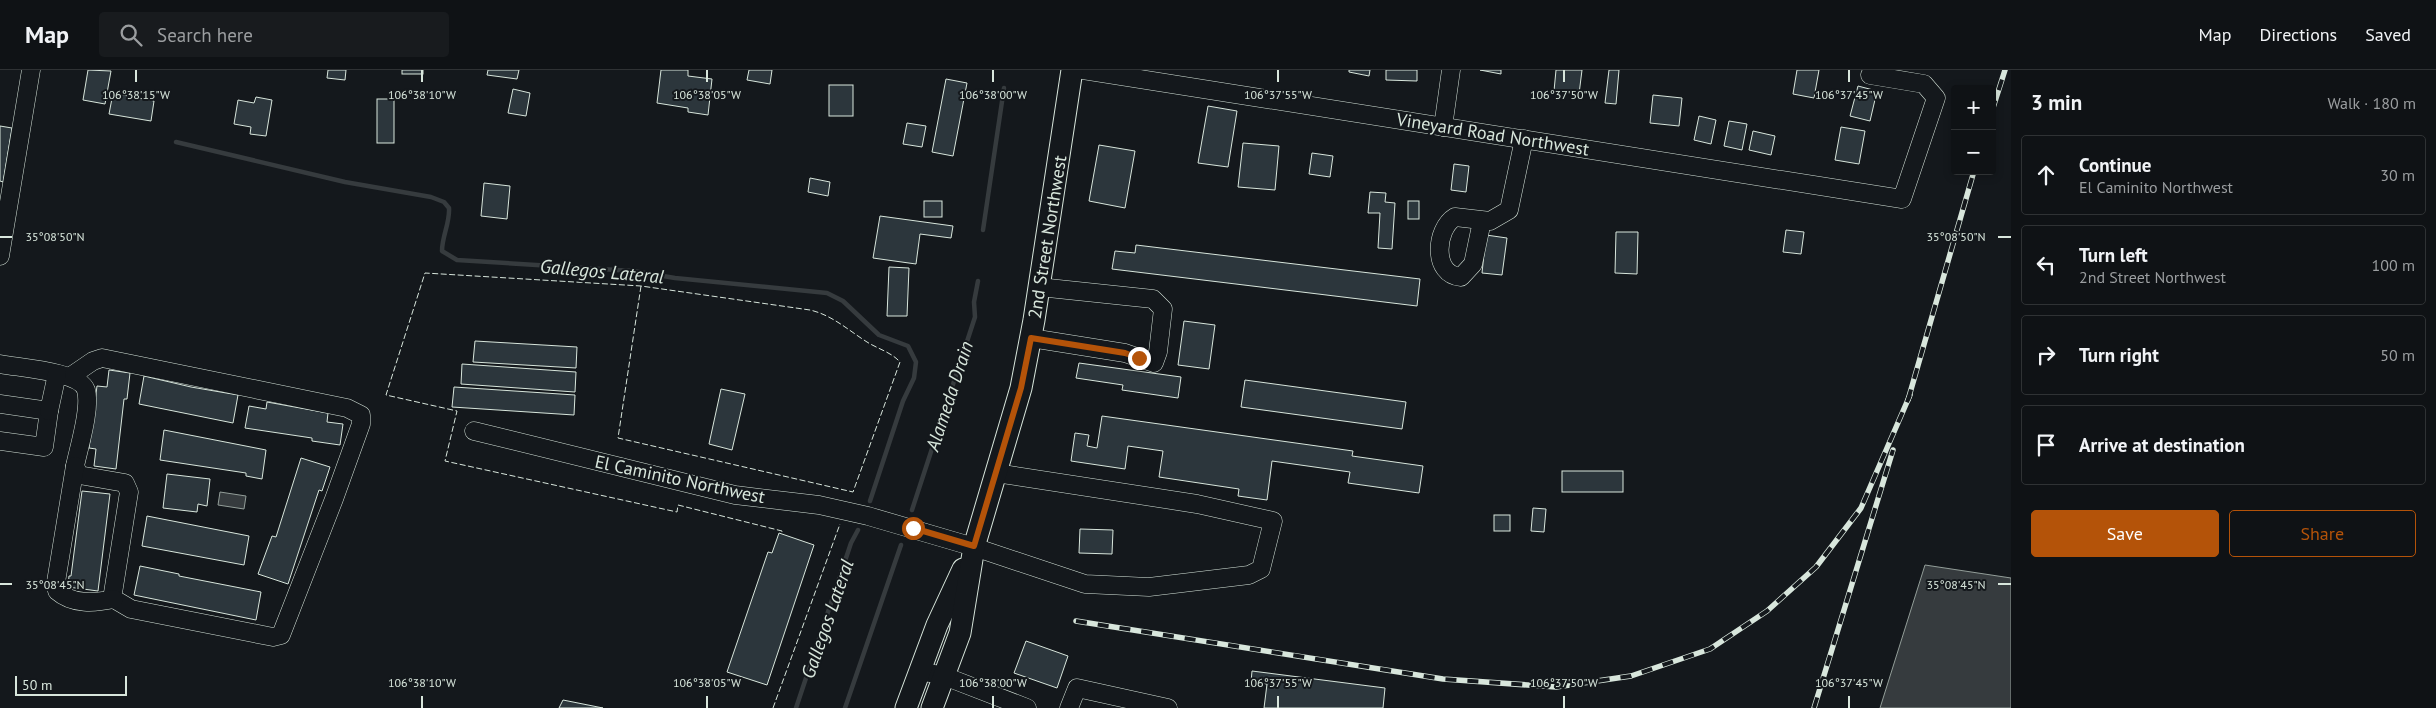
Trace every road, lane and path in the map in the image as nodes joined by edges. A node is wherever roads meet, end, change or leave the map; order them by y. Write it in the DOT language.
graph roads {
  1 [pos="31,70"];
  2 [pos="1072,70"];
  3 [pos="1083,70"];
  4 [pos="1451,70"];
  5 [pos="1870,74"];
  6 [pos="1443,127"];
  7 [pos="1524,139"];
  8 [pos="4,211"];
  9 [pos="1482,221"];
  10 [pos="0,252"];
  11 [pos="0,256"];
  12 [pos="1039,287"];
  13 [pos="1031,338"];
  14 [pos="0,364"];
  15 [pos="64,375"];
  16 [pos="0,404"];
  17 [pos="49,411"];
  18 [pos="474,431"];
  19 [pos="0,441"];
  20 [pos="76,466"];
  21 [pos="996,473"];
  22 [pos="974,546"];
  23 [pos="114,599"];
  24 [pos="920,671"];
  25 [pos="944,676"];
  26 [pos="906,708"];
  27 [pos="932,708"];
  28 [pos="1027,708"];
  29 [pos="1069,708"];
  30 [pos="1168,708"];
  1 -- 8 [label="street"];
  2 -- 12 [label="main road, 2nd Street Northwest"];
  3 -- 6 [label="street, Vineyard Road Northwest"];
  4 -- 6 [label="street"];
  5 -- 7 [label="street, Vineyard Road Northwest"];
  6 -- 7 [label="street, Vineyard Road Northwest"];
  7 -- 9 [label="street"];
  8 -- 10 [label="street"];
  10 -- 11 [label="street"];
  12 -- 13 [label="main road, 2nd Street Northwest"];
  12 -- 13 [label="street"];
  13 -- 21 [label="main road, 2nd Street Northwest"];
  14 -- 15 [label="street"];
  15 -- 17 [label="street"];
  15 -- 20 [label="street"];
  15 -- 23 [label="street"];
  16 -- 17 [label="street"];
  17 -- 19 [label="street"];
  18 -- 22 [label="street, El Caminito Northwest"];
  20 -- 23 [label="street"];
  20 -- 23 [label="street"];
  21 -- 22 [label="main road, 2nd Street Northwest"];
  21 -- 22 [label="street, El Caminito Northwest"];
  22 -- 24 [label="main road, 2nd Street Northwest"];
  22 -- 25 [label="main road, 2nd Street Northwest"];
  24 -- 25 [label="street"];
  24 -- 26 [label="main road, 2nd Street Northwest"];
  25 -- 27 [label="main road, 2nd Street Northwest"];
  25 -- 28 [label="street"];
  29 -- 30 [label="street"];
}
